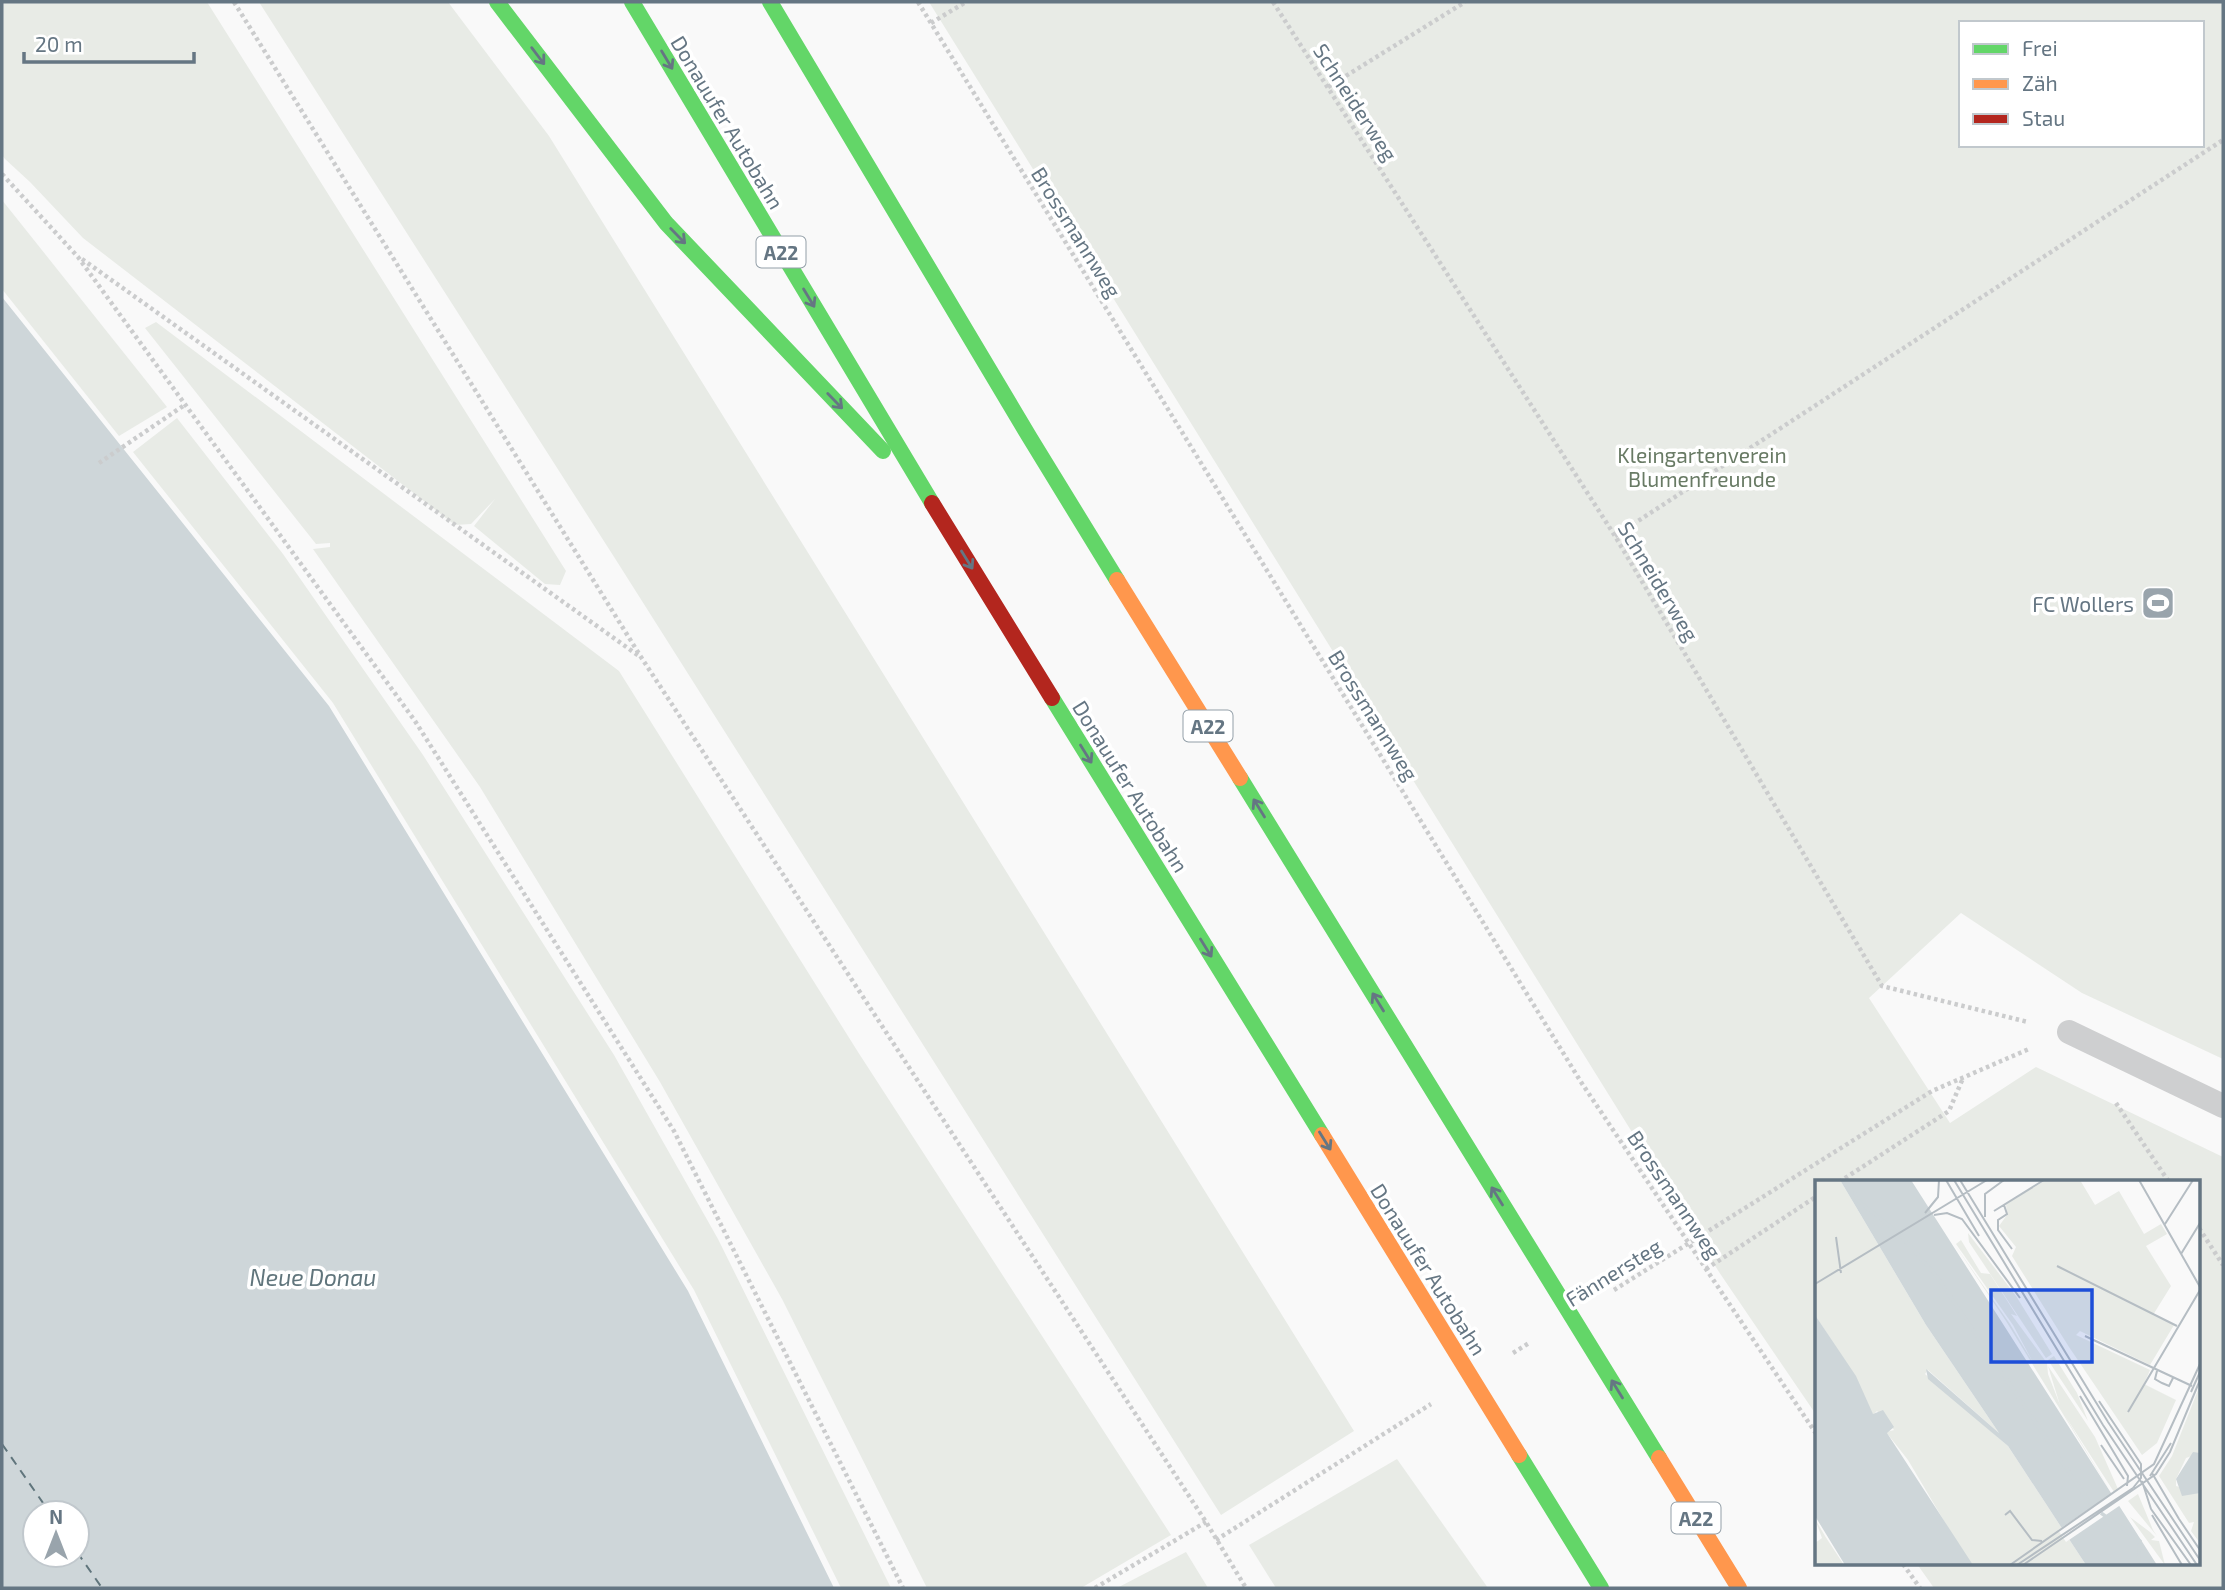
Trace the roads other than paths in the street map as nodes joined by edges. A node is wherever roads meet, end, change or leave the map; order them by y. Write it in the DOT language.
graph roads {
  1 [pos="497,2"];
  2 [pos="632,2"];
  3 [pos="770,2"];
  4 [pos="931,502"];
  5 [pos="2068,1032"];
  6 [pos="2223,1106"];
  7 [pos="1601,1588"];
  8 [pos="1739,1588"];
  1 -- 4 [label="highway, one-way"];
  2 -- 4 [label="highway, Donauufer Autobahn / A22, one-way"];
  8 -- 3 [label="highway, A22, one-way"];
  4 -- 7 [label="highway, Donauufer Autobahn / A22, one-way"];
  5 -- 6 [label="lane"];
}
